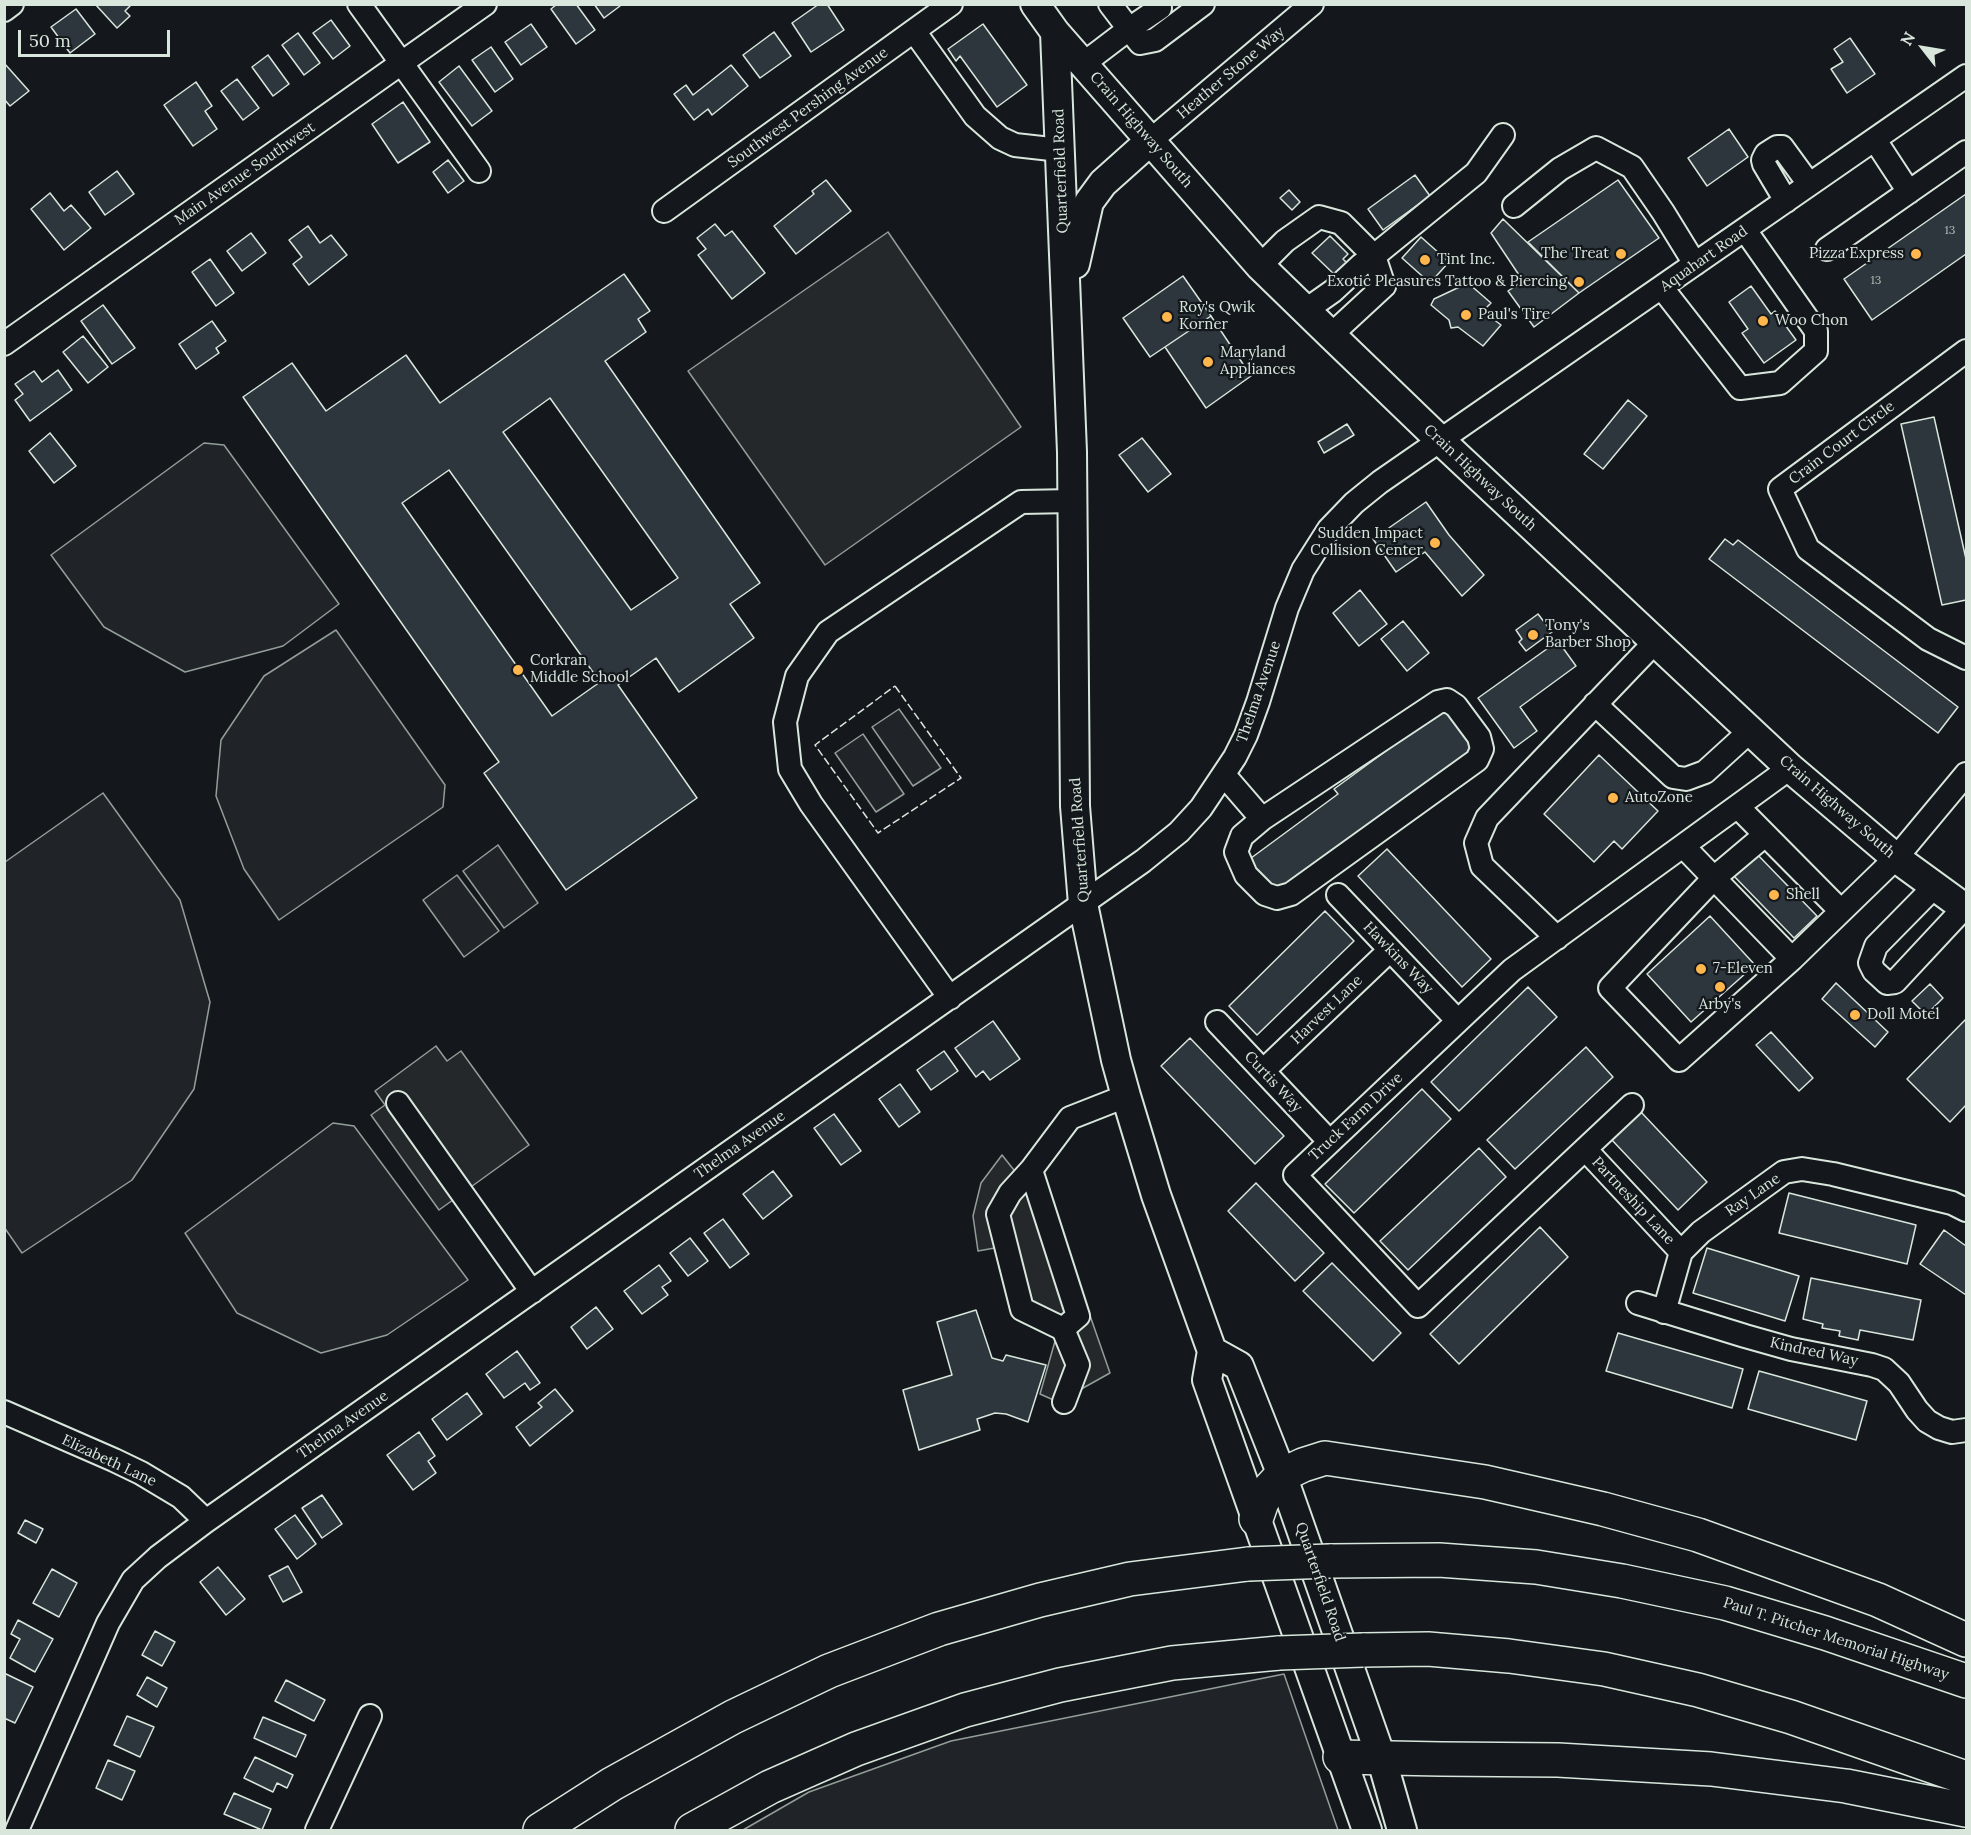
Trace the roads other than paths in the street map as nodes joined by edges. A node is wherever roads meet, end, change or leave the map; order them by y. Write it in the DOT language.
graph roads {
  1 [pos="12,4"];
  2 [pos="359,4"];
  3 [pos="485,4"];
  4 [pos="951,4"];
  5 [pos="1203,4"];
  6 [pos="1312,4"];
  7 [pos="1114,6"];
  8 [pos="1160,8"];
  9 [pos="4,10"];
  10 [pos="1044,13"];
  11 [pos="1129,29"];
  12 [pos="914,32"];
  13 [pos="401,64"];
  14 [pos="1083,64"];
  15 [pos="1966,76"];
  16 [pos="1503,135"];
  17 [pos="1875,140"];
  18 [pos="1150,141"];
  19 [pos="1060,150"];
  20 [pos="1966,152"];
  21 [pos="479,171"];
  22 [pos="1809,184"];
  23 [pos="1909,192"];
  24 [pos="1786,201"];
  25 [pos="1514,206"];
  26 [pos="664,211"];
  27 [pos="1745,230"];
  28 [pos="1827,249"];
  29 [pos="1374,256"];
  30 [pos="1695,264"];
  31 [pos="1260,266"];
  32 [pos="1662,288"];
  33 [pos="1306,310"];
  34 [pos="1066,311"];
  35 [pos="1331,335"];
  36 [pos="4,344"];
  37 [pos="1966,351"];
  38 [pos="1441,441"];
  39 [pos="1072,501"];
  40 [pos="1655,642"];
  41 [pos="1966,658"];
  42 [pos="1595,704"];
  43 [pos="1750,731"];
  44 [pos="1790,768"];
  45 [pos="1966,774"];
  46 [pos="1224,775"];
  47 [pos="1738,807"];
  48 [pos="1262,819"];
  49 [pos="1765,834"];
  50 [pos="1683,846"];
  51 [pos="1896,858"];
  52 [pos="1714,878"];
  53 [pos="1935,886"];
  54 [pos="1338,895"];
  55 [pos="1083,903"];
  56 [pos="1965,909"];
  57 [pos="1841,910"];
  58 [pos="1557,938"];
  59 [pos="1390,950"];
  60 [pos="1792,959"];
  61 [pos="950,998"];
  62 [pos="1458,1021"];
  63 [pos="1217,1022"];
  64 [pos="1263,1071"];
  65 [pos="1126,1096"];
  66 [pos="398,1103"];
  67 [pos="1632,1105"];
  68 [pos="1330,1142"];
  69 [pos="1585,1149"];
  70 [pos="1031,1170"];
  71 [pos="1966,1210"];
  72 [pos="1681,1252"];
  73 [pos="532,1292"];
  74 [pos="1638,1303"];
  75 [pos="1664,1312"];
  76 [pos="1063,1329"];
  77 [pos="1212,1352"];
  78 [pos="1064,1402"];
  79 [pos="4,1412"];
  80 [pos="1966,1431"];
  81 [pos="1282,1474"];
  82 [pos="1256,1519"];
  83 [pos="206,1521"];
  84 [pos="1966,1640"];
  85 [pos="1966,1681"];
  86 [pos="370,1716"];
  87 [pos="1340,1757"];
  88 [pos="1381,1757"];
  89 [pos="1966,1778"];
  90 [pos="1966,1810"];
  91 [pos="18,1830"];
  92 [pos="317,1830"];
  93 [pos="540,1830"];
  94 [pos="692,1830"];
  95 [pos="1367,1830"];
  96 [pos="1402,1830"];
  1 -- 9 [label="street"];
  2 -- 13 [label="street"];
  3 -- 13 [label="street, Main Avenue Southwest"];
  4 -- 12 [label="street, Southwest Pershing Avenue"];
  5 -- 11 [label="street"];
  6 -- 18 [label="street, Heather Stone Way"];
  7 -- 11 [label="street"];
  8 -- 11 [label="street"];
  10 -- 14 [label="main road, Crain Highway South"];
  10 -- 19 [label="main road, Quarterfield Road"];
  11 -- 14 [label="street"];
  12 -- 19 [label="street"];
  12 -- 26 [label="street, Southwest Pershing Avenue"];
  13 -- 21 [label="street"];
  13 -- 36 [label="street, Main Avenue Southwest"];
  14 -- 18 [label="main road, Crain Highway South"];
  15 -- 17 [label="street, Aquahart Road"];
  16 -- 29 [label="street"];
  17 -- 22 [label="street, Aquahart Road"];
  17 -- 23 [label="street"];
  18 -- 31 [label="main road, Crain Highway South"];
  18 -- 34 [label="main road, Quarterfield Road"];
  19 -- 34 [label="main road, Quarterfield Road"];
  20 -- 23 [label="street"];
  22 -- 24 [label="street, Aquahart Road"];
  22 -- 24 [label="street"];
  23 -- 28 [label="street"];
  24 -- 27 [label="street, Aquahart Road"];
  25 -- 30 [label="street"];
  27 -- 30 [label="street, Aquahart Road"];
  27 -- 32 [label="street"];
  29 -- 31 [label="street"];
  29 -- 33 [label="street"];
  29 -- 35 [label="street"];
  30 -- 32 [label="street, Aquahart Road"];
  31 -- 33 [label="main road, Crain Highway South"];
  32 -- 38 [label="street, Aquahart Road"];
  33 -- 35 [label="main road, Crain Highway South"];
  34 -- 39 [label="main road, Quarterfield Road"];
  35 -- 38 [label="main road, Crain Highway South"];
  37 -- 41 [label="street, Crain Court Circle"];
  38 -- 40 [label="main road, Crain Highway South"];
  38 -- 46 [label="street, Thelma Avenue"];
  39 -- 55 [label="main road, Quarterfield Road"];
  39 -- 61 [label="street"];
  40 -- 42 [label="street"];
  40 -- 43 [label="main road, Crain Highway South"];
  42 -- 43 [label="street"];
  42 -- 58 [label="street"];
  43 -- 44 [label="main road, Crain Highway South"];
  44 -- 47 [label="street, Truck Farm Drive"];
  44 -- 51 [label="main road, Crain Highway South"];
  45 -- 51 [label="street"];
  46 -- 48 [label="street"];
  46 -- 55 [label="street, Thelma Avenue"];
  47 -- 49 [label="street"];
  47 -- 50 [label="street, Truck Farm Drive"];
  48 -- 48 [label="street"];
  49 -- 52 [label="street"];
  49 -- 57 [label="street"];
  50 -- 52 [label="street"];
  50 -- 58 [label="street, Truck Farm Drive"];
  51 -- 53 [label="main road, Crain Highway South"];
  51 -- 57 [label="street"];
  52 -- 60 [label="street"];
  52 -- 60 [label="street"];
  53 -- 56 [label="main road, Crain Highway South"];
  53 -- 56 [label="street"];
  54 -- 59 [label="street, Hawkins Way"];
  55 -- 61 [label="street, Thelma Avenue"];
  55 -- 65 [label="main road, Quarterfield Road"];
  57 -- 60 [label="street"];
  58 -- 62 [label="street, Truck Farm Drive"];
  59 -- 62 [label="street, Hawkins Way"];
  59 -- 64 [label="street, Harvest Lane"];
  61 -- 73 [label="street, Thelma Avenue"];
  62 -- 68 [label="street, Truck Farm Drive"];
  63 -- 64 [label="street, Curtis Way"];
  64 -- 68 [label="street, Curtis Way"];
  65 -- 70 [label="street"];
  65 -- 77 [label="main road, Quarterfield Road"];
  66 -- 73 [label="street"];
  67 -- 69 [label="street, Truck Farm Drive"];
  68 -- 69 [label="street, Truck Farm Drive"];
  69 -- 72 [label="street, Partneship Lane"];
  70 -- 76 [label="street"];
  70 -- 76 [label="street"];
  71 -- 72 [label="street, Ray Lane"];
  72 -- 75 [label="street, Ray Lane"];
  73 -- 83 [label="street, Thelma Avenue"];
  74 -- 75 [label="street, Kindred Way"];
  75 -- 80 [label="street, Kindred Way"];
  76 -- 78 [label="street"];
  77 -- 81 [label="main road, Quarterfield Road"];
  77 -- 82 [label="main road, Quarterfield Road"];
  79 -- 83 [label="street, Elizabeth Lane"];
  81 -- 82 [label="highway"];
  81 -- 84 [label="highway"];
  81 -- 88 [label="main road, Quarterfield Road"];
  82 -- 87 [label="main road, Quarterfield Road"];
  83 -- 91 [label="street, Thelma Avenue"];
  85 -- 93 [label="highway, Paul T. Pitcher Memorial Highway, bridge"];
  86 -- 92 [label="street"];
  87 -- 88 [label="highway"];
  87 -- 95 [label="main road, Quarterfield Road"];
  88 -- 90 [label="highway"];
  88 -- 96 [label="main road, Quarterfield Road"];
  89 -- 94 [label="highway, bridge"];
}
